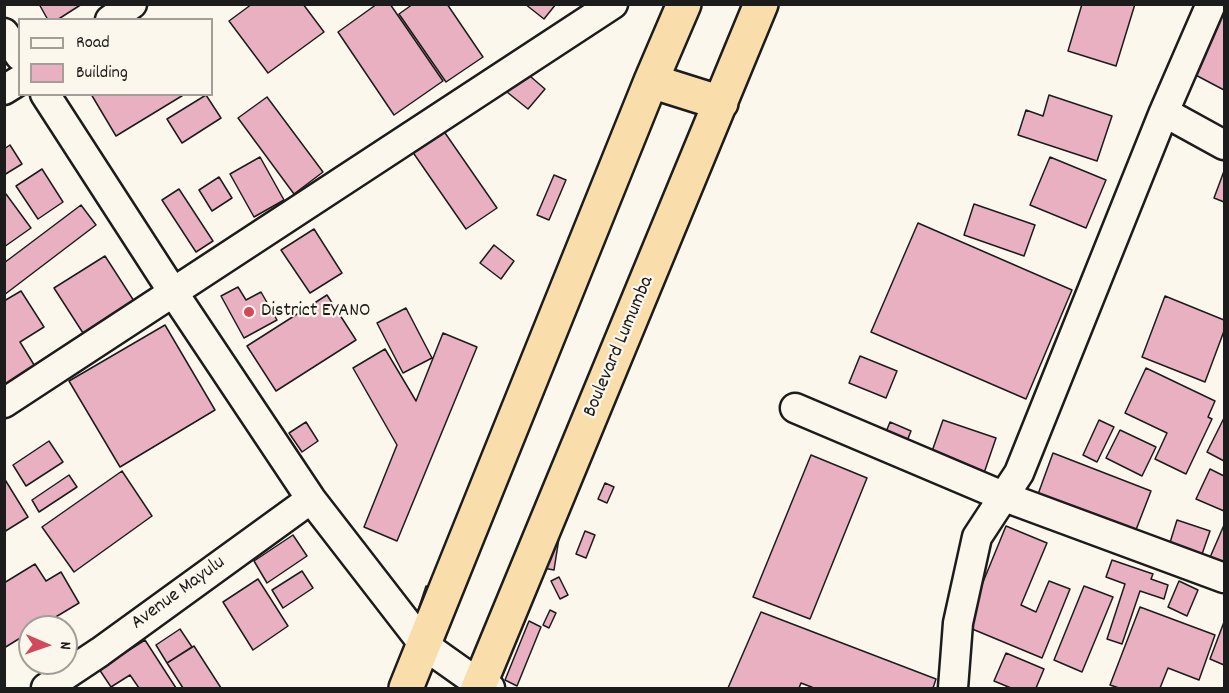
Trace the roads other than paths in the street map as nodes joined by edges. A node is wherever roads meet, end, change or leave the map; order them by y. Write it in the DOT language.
graph roads {
  1 [pos="132,4"];
  2 [pos="614,4"];
  3 [pos="684,4"];
  4 [pos="761,4"];
  5 [pos="1211,4"];
  6 [pos="113,18"];
  7 [pos="4,33"];
  8 [pos="18,53"];
  9 [pos="18,81"];
  10 [pos="651,81"];
  11 [pos="4,90"];
  12 [pos="46,96"];
  13 [pos="721,103"];
  14 [pos="1164,112"];
  15 [pos="1224,145"];
  16 [pos="173,292"];
  17 [pos="4,403"];
  18 [pos="795,408"];
  19 [pos="1005,497"];
  20 [pos="311,499"];
  21 [pos="1224,578"];
  22 [pos="424,645"];
  23 [pos="482,687"];
  24 [pos="46,688"];
  25 [pos="406,688"];
  26 [pos="953,688"];
  1 -- 6 [label="street"];
  2 -- 16 [label="street"];
  3 -- 10 [label="highway"];
  4 -- 13 [label="highway, Boulevard Lumumba"];
  5 -- 14 [label="street"];
  7 -- 8 [label="street"];
  9 -- 11 [label="street"];
  10 -- 13 [label="highway"];
  10 -- 22 [label="highway"];
  12 -- 16 [label="street"];
  13 -- 23 [label="highway, Boulevard Lumumba"];
  14 -- 15 [label="street"];
  14 -- 19 [label="street"];
  16 -- 17 [label="street"];
  16 -- 20 [label="street"];
  18 -- 19 [label="street"];
  19 -- 21 [label="street"];
  19 -- 26 [label="street"];
  20 -- 22 [label="street"];
  20 -- 24 [label="street, Avenue Mayulu"];
  22 -- 23 [label="street"];
  22 -- 25 [label="highway"];
}
